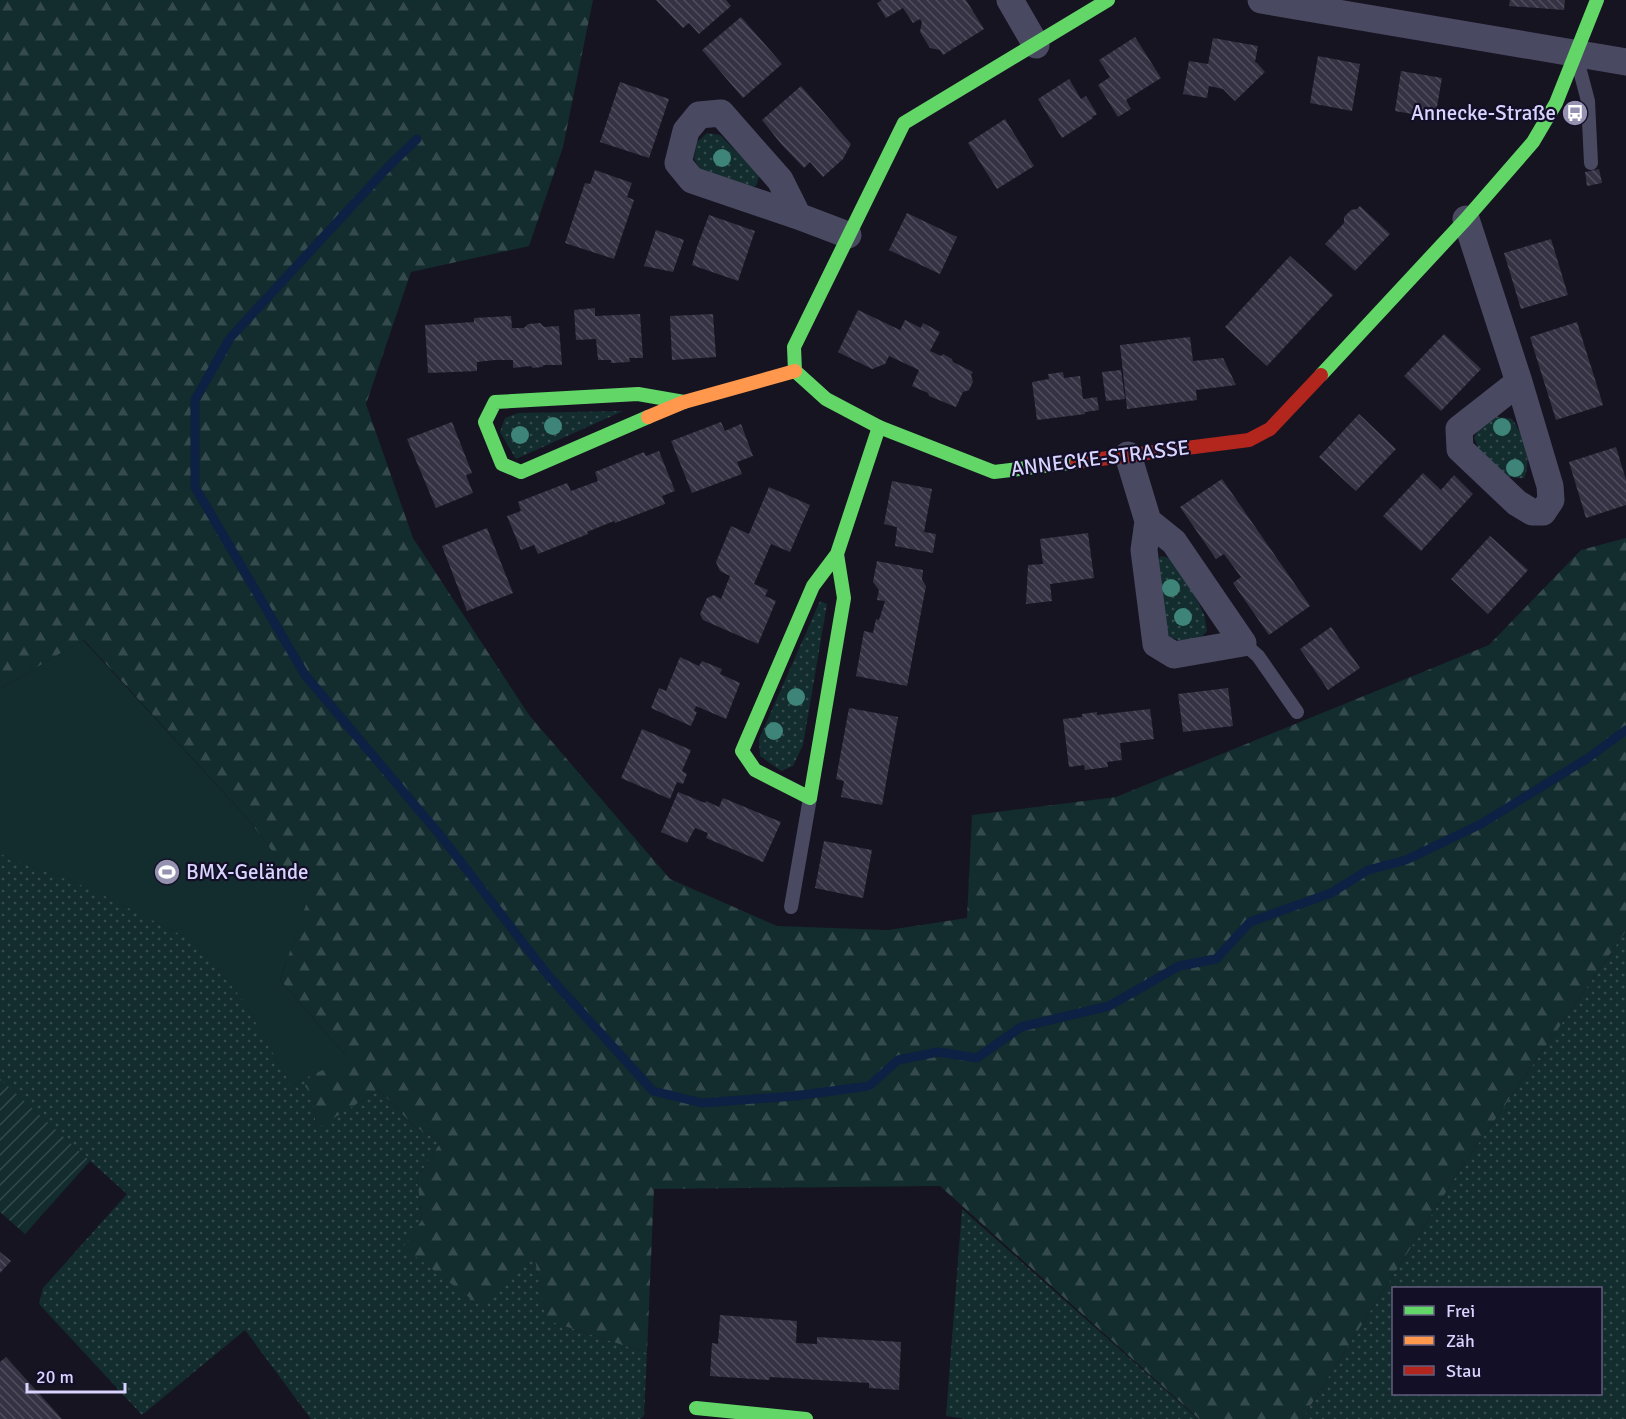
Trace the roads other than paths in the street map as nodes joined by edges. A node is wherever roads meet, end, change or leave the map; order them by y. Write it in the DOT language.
graph roads {
  1 [pos="1010,0"];
  2 [pos="1108,0"];
  3 [pos="1261,0"];
  4 [pos="1597,0"];
  5 [pos="1294,3"];
  6 [pos="1036,45"];
  7 [pos="1575,53"];
  8 [pos="1626,62"];
  9 [pos="1591,163"];
  10 [pos="798,216"];
  11 [pos="1466,219"];
  12 [pos="848,235"];
  13 [pos="795,371"];
  14 [pos="1519,382"];
  15 [pos="684,402"];
  16 [pos="879,427"];
  17 [pos="1128,454"];
  18 [pos="1148,521"];
  19 [pos="837,554"];
  20 [pos="1243,643"];
  21 [pos="1297,712"];
  22 [pos="810,798"];
  23 [pos="791,907"];
  24 [pos="696,1408"];
  25 [pos="806,1419"];
  1 -- 6 [label="street"];
  2 -- 6 [label="street"];
  3 -- 5 [label="street"];
  4 -- 7 [label="street, ANNECKE-STRASSE"];
  5 -- 7 [label="street"];
  6 -- 12 [label="street"];
  7 -- 8 [label="street"];
  7 -- 9 [label="lane"];
  7 -- 11 [label="street, ANNECKE-STRASSE"];
  10 -- 10 [label="street"];
  10 -- 12 [label="street"];
  11 -- 14 [label="street"];
  11 -- 17 [label="street, ANNECKE-STRASSE"];
  12 -- 13 [label="street"];
  13 -- 15 [label="street"];
  13 -- 16 [label="street, ANNECKE-STRASSE"];
  14 -- 14 [label="street"];
  15 -- 15 [label="street"];
  16 -- 17 [label="street, ANNECKE-STRASSE"];
  16 -- 19 [label="street"];
  17 -- 18 [label="street"];
  18 -- 20 [label="street"];
  18 -- 20 [label="street"];
  19 -- 22 [label="street"];
  19 -- 22 [label="street"];
  20 -- 21 [label="lane"];
  22 -- 23 [label="lane"];
  24 -- 25 [label="street"];
}
